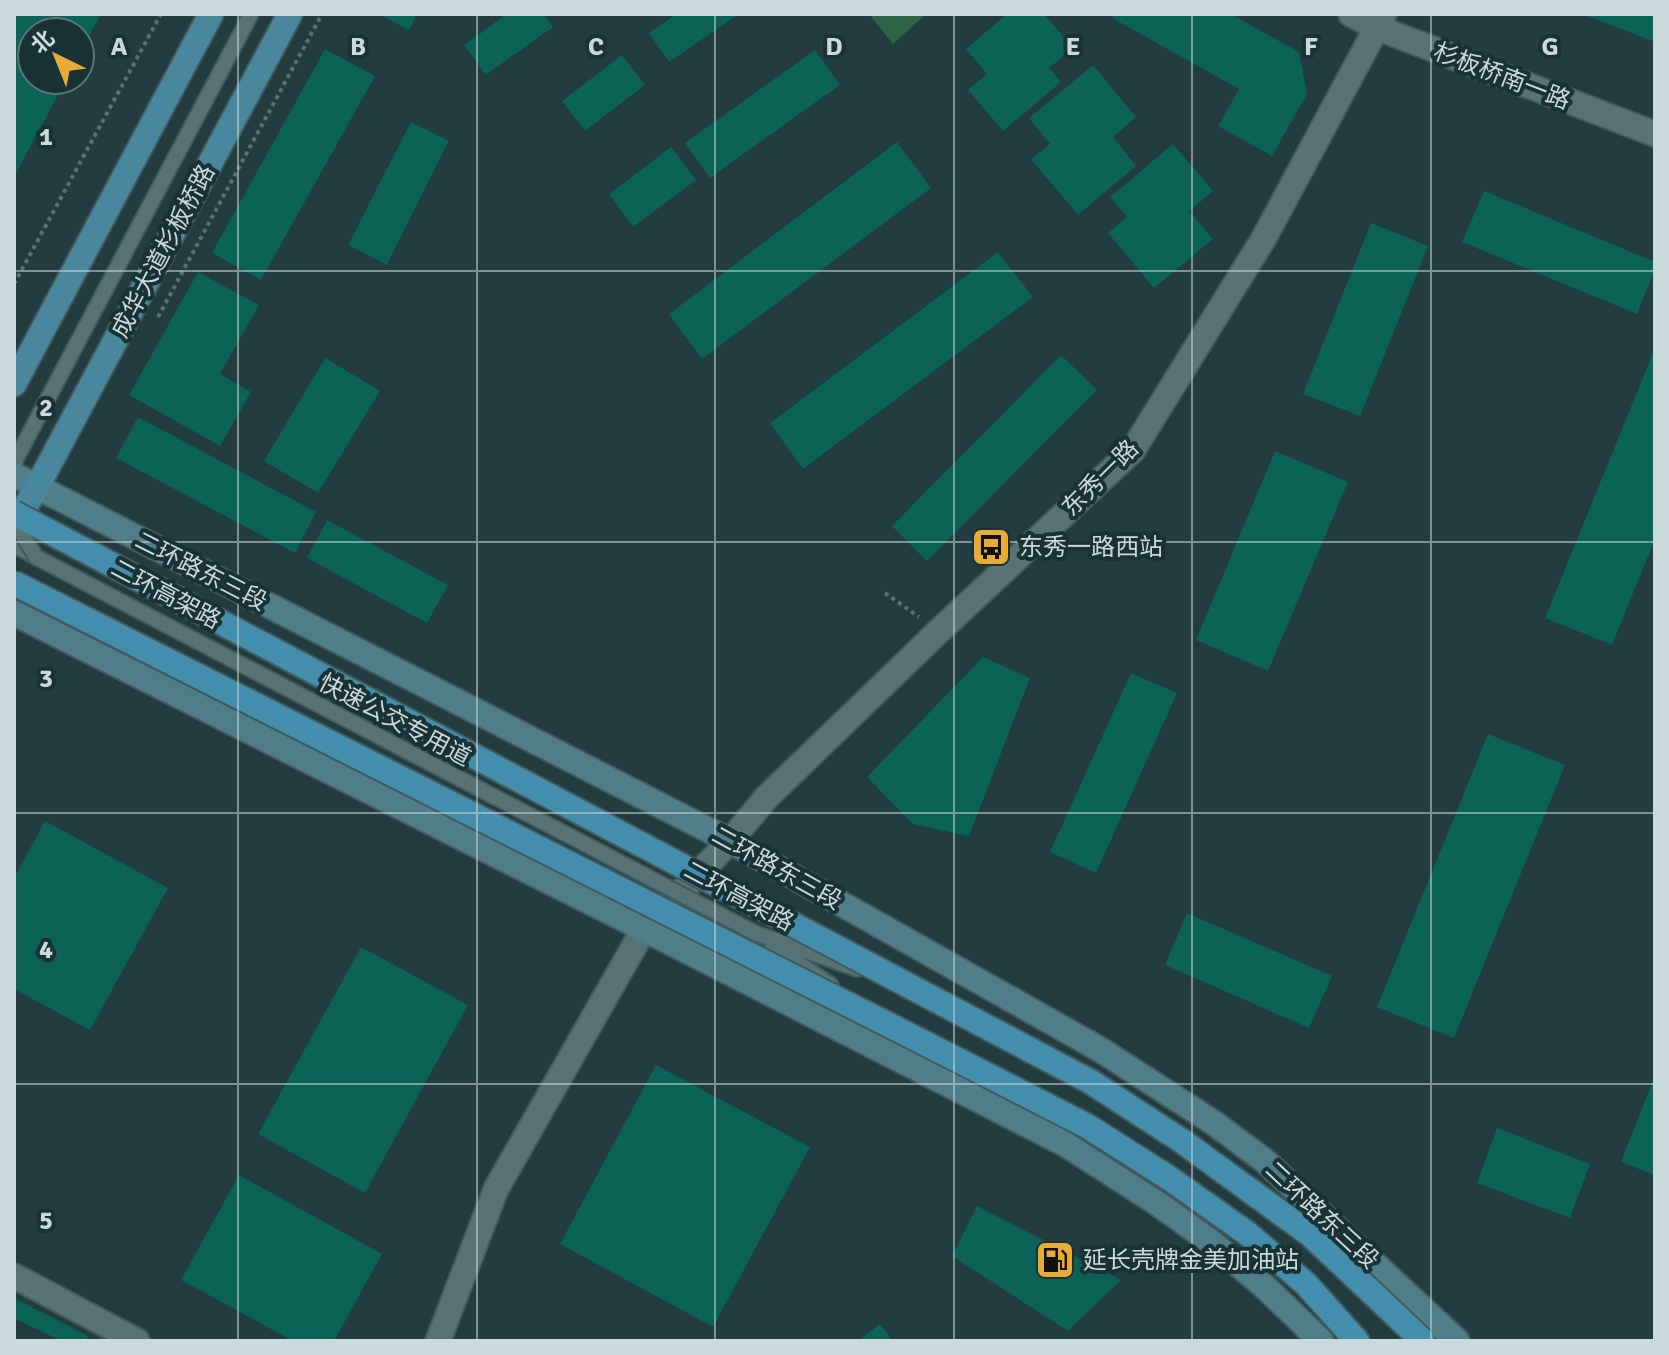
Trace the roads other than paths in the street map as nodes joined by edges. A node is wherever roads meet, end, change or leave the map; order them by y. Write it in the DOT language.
graph roads {
  1 [pos="211,14"];
  2 [pos="251,14"];
  3 [pos="290,14"];
  4 [pos="1351,14"];
  5 [pos="1381,21"];
  6 [pos="1655,134"];
  7 [pos="14,384"];
  8 [pos="15,465"];
  9 [pos="37,487"];
  10 [pos="14,513"];
  11 [pos="14,523"];
  12 [pos="14,545"];
  13 [pos="36,557"];
  14 [pos="14,583"];
  15 [pos="14,613"];
  16 [pos="730,841"];
  17 [pos="644,929"];
  18 [pos="755,933"];
  19 [pos="914,989"];
  20 [pos="893,1027"];
  21 [pos="14,1276"];
  22 [pos="137,1341"];
  23 [pos="438,1341"];
  24 [pos="1321,1341"];
  25 [pos="1357,1341"];
  26 [pos="1423,1341"];
  27 [pos="1457,1341"];
  1 -- 7 [label="main road"];
  2 -- 8 [label="lane"];
  3 -- 9 [label="main road, 成华大道杉板桥路"];
  4 -- 5 [label="street, 杉板桥南一路"];
  5 -- 6 [label="street, 杉板桥南一路"];
  5 -- 16 [label="street, 东秀一路"];
  8 -- 9 [label="main road, 二环路东三段"];
  9 -- 11 [label="main road, 成华大道杉板桥路"];
  9 -- 16 [label="main road, 二环路东三段"];
  10 -- 19 [label="highway, 二环高架路, bridge"];
  11 -- 13 [label="lane, bridge"];
  12 -- 13 [label="lane, 快速公交专用道"];
  13 -- 18 [label="lane, 快速公交专用道, bridge"];
  14 -- 20 [label="highway, 二环高架路, bridge"];
  15 -- 17 [label="main road"];
  16 -- 17 [label="street, 东秀一路"];
  16 -- 27 [label="main road, 二环路东三段"];
  17 -- 23 [label="street, 东秀一路"];
  17 -- 24 [label="main road"];
  18 -- 19 [label="lane, bridge"];
  18 -- 20 [label="lane, bridge"];
  19 -- 26 [label="highway, 二环高架路, bridge"];
  20 -- 25 [label="highway, 二环高架路"];
  21 -- 22 [label="street"];
}
